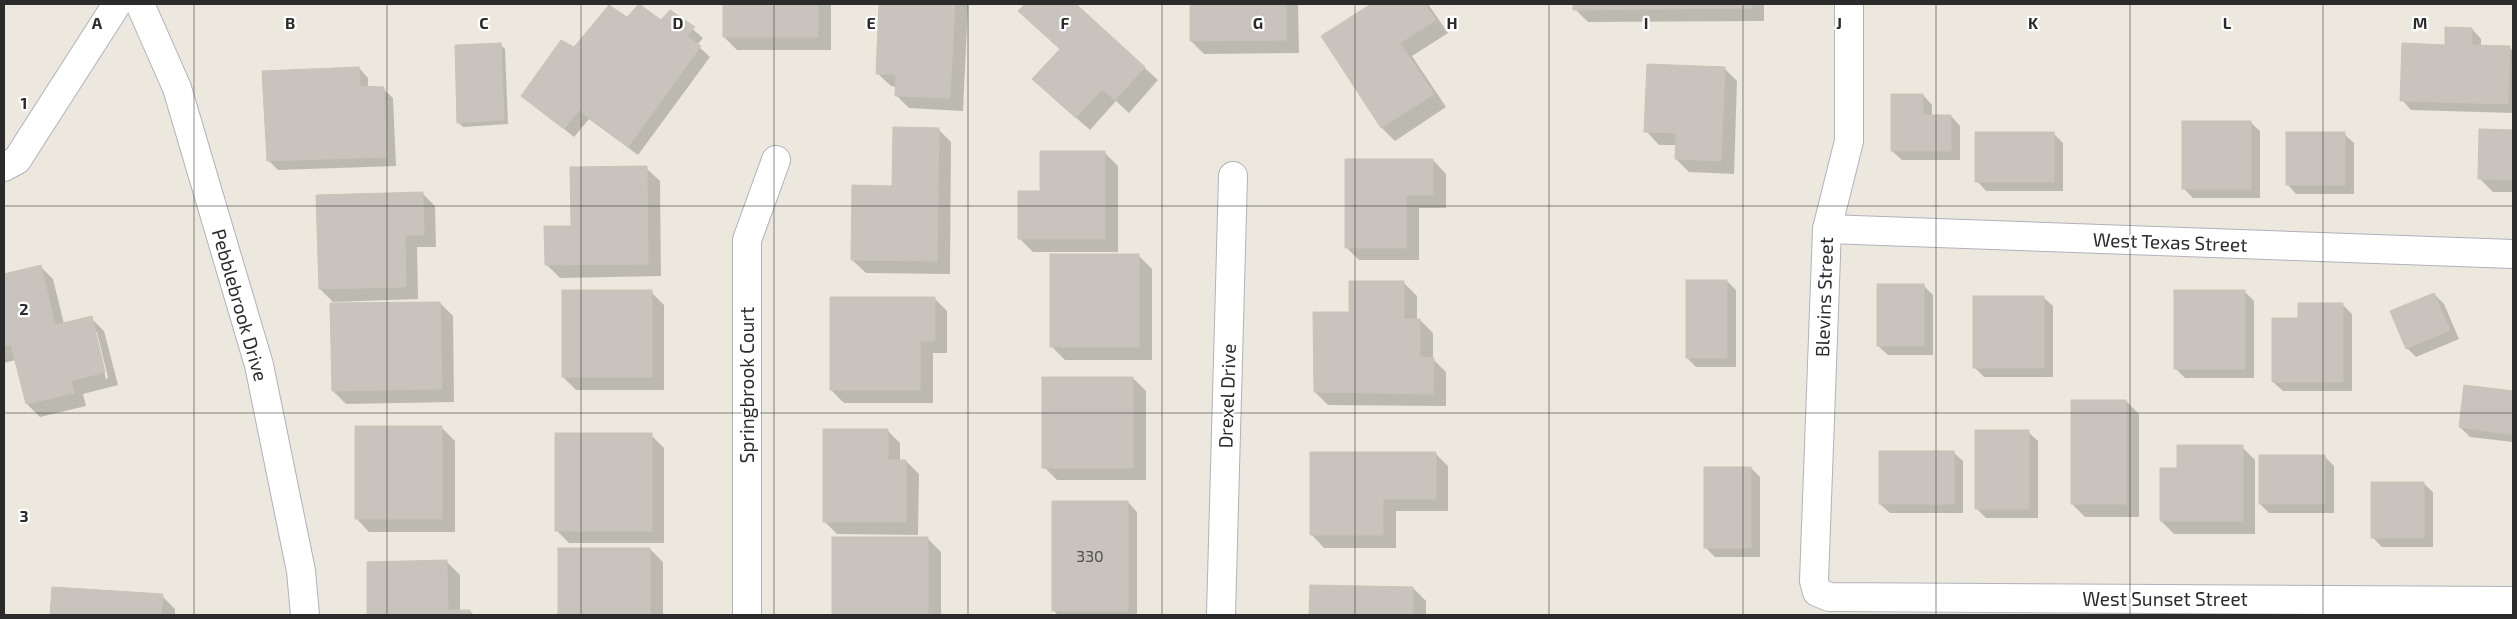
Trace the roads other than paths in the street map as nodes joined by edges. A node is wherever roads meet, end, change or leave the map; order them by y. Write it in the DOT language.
graph roads {
  1 [pos="118,4"];
  2 [pos="140,4"];
  3 [pos="1849,4"];
  4 [pos="776,160"];
  5 [pos="4,167"];
  6 [pos="1232,176"];
  7 [pos="1827,229"];
  8 [pos="2513,254"];
  9 [pos="1817,592"];
  10 [pos="2513,601"];
  11 [pos="305,615"];
  12 [pos="747,615"];
  13 [pos="1220,615"];
  1 -- 5 [label="street"];
  2 -- 11 [label="street, Pebblebrook Drive"];
  3 -- 7 [label="street, Blevins Street"];
  4 -- 12 [label="street, Springbrook Court"];
  6 -- 13 [label="street, Drexel Drive"];
  7 -- 8 [label="street, West Texas Street"];
  7 -- 9 [label="street, Blevins Street"];
  9 -- 10 [label="street, West Sunset Street"];
}
